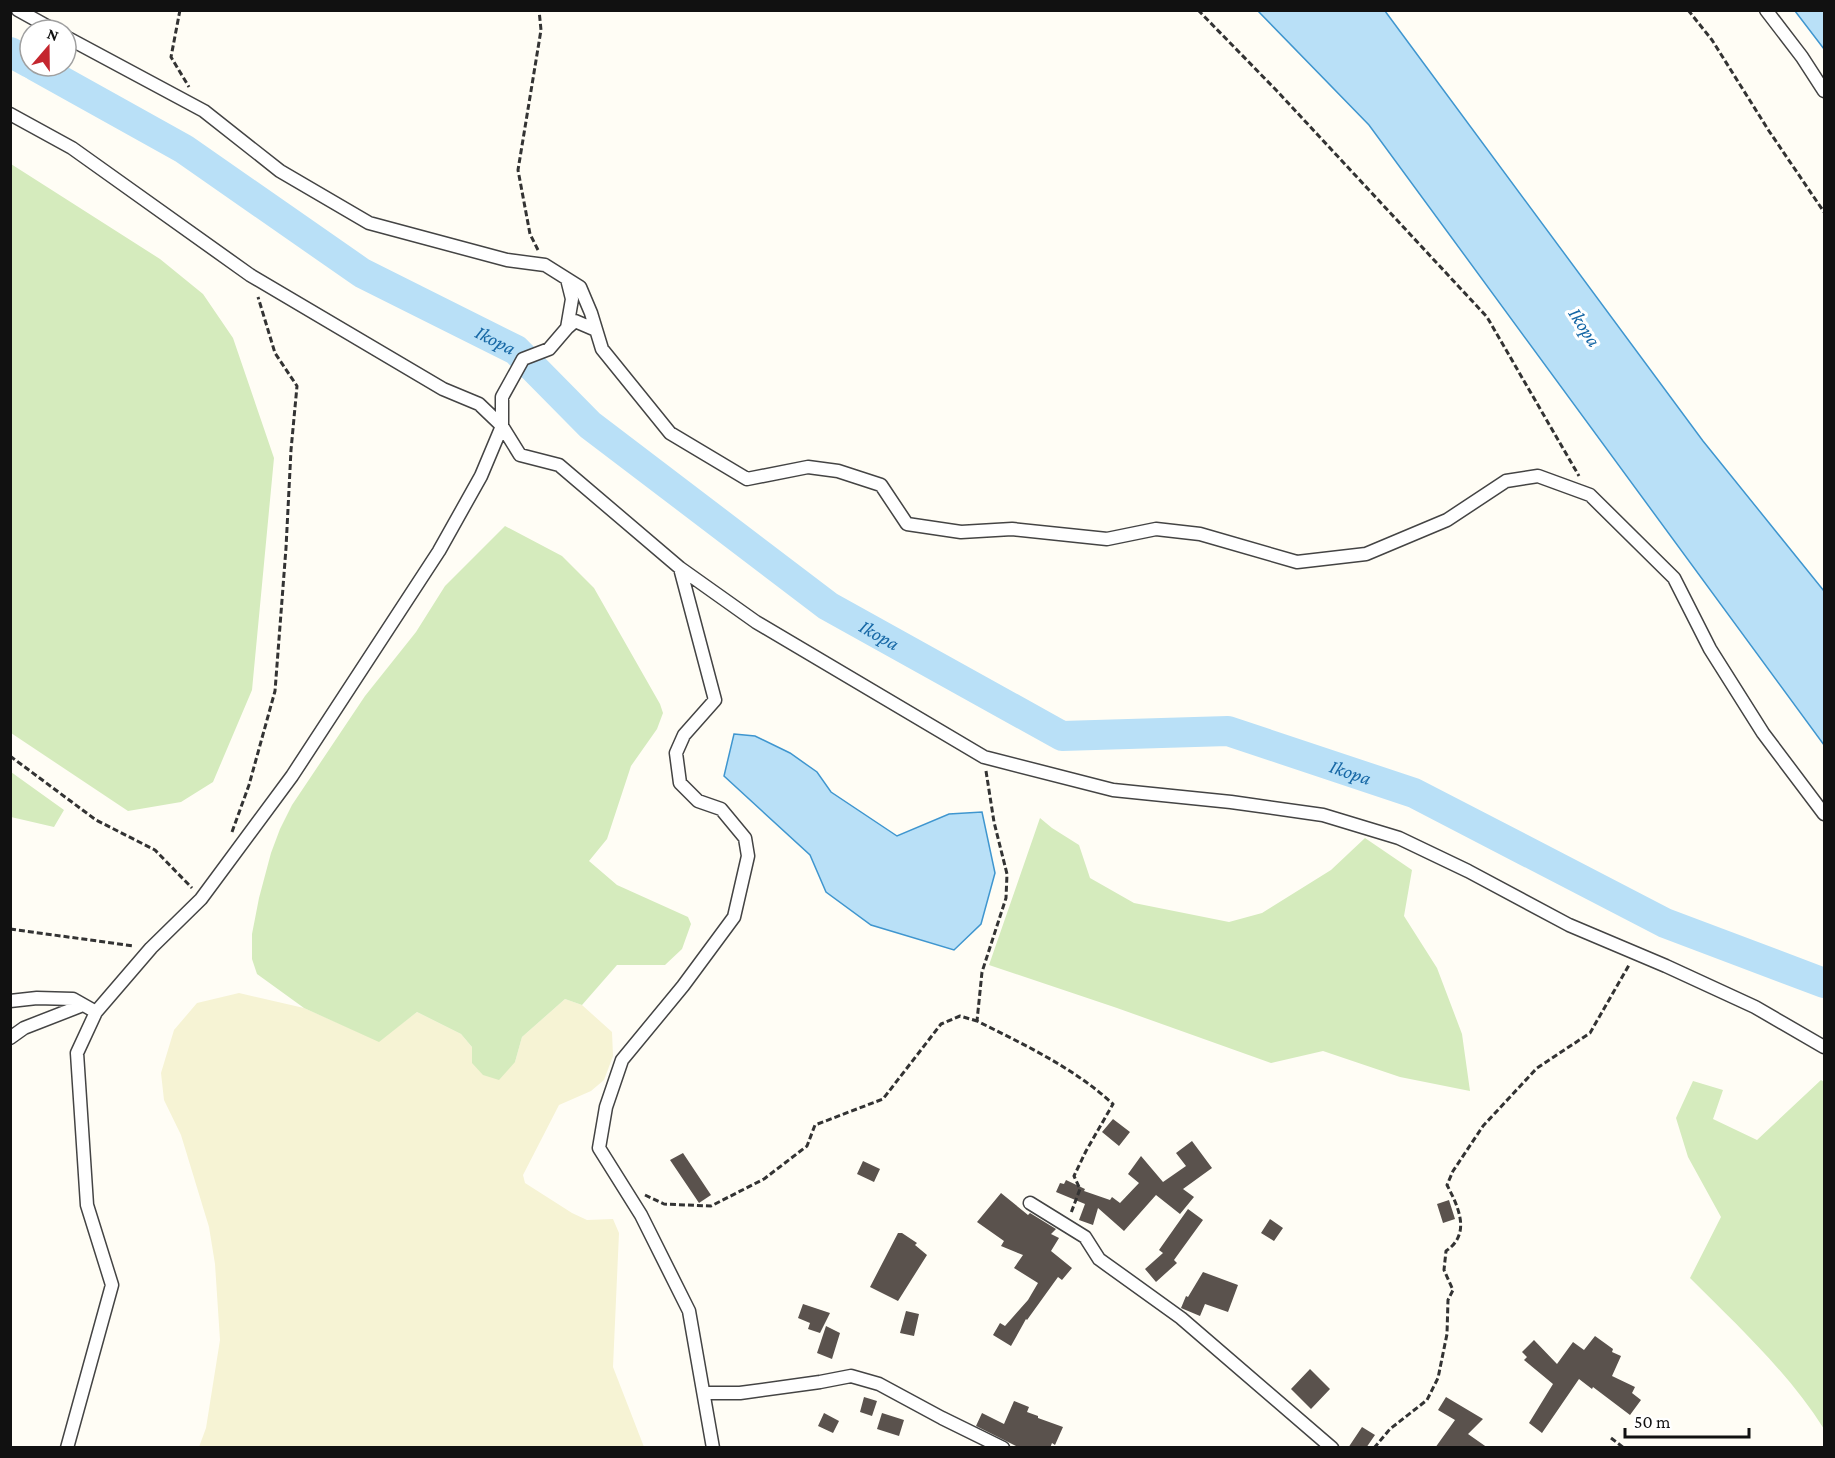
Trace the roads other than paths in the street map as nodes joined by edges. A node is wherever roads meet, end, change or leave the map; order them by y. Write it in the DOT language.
graph roads {
  1 [pos="18,10"];
  2 [pos="1766,10"];
  3 [pos="32,18"];
  4 [pos="78,43"];
  5 [pos="1824,91"];
  6 [pos="10,114"];
  7 [pos="567,279"];
  8 [pos="567,328"];
  9 [pos="596,330"];
  10 [pos="502,426"];
  11 [pos="680,568"];
  12 [pos="1824,814"];
  13 [pos="10,1001"];
  14 [pos="83,1005"];
  15 [pos="96,1012"];
  16 [pos="10,1038"];
  17 [pos="1824,1047"];
  18 [pos="1029,1203"];
  19 [pos="705,1393"];
  20 [pos="67,1448"];
  21 [pos="713,1448"];
  22 [pos="1003,1448"];
  23 [pos="1332,1448"];
  1 -- 3 [label="street"];
  2 -- 5 [label="street"];
  4 -- 7 [label="street"];
  6 -- 10 [label="street"];
  7 -- 8 [label="street"];
  7 -- 9 [label="street"];
  8 -- 9 [label="street"];
  8 -- 10 [label="street"];
  9 -- 12 [label="street"];
  10 -- 11 [label="street"];
  10 -- 15 [label="street"];
  11 -- 17 [label="street"];
  11 -- 19 [label="street"];
  13 -- 14 [label="street"];
  14 -- 15 [label="street"];
  14 -- 16 [label="street"];
  15 -- 20 [label="street"];
  18 -- 23 [label="street"];
  19 -- 21 [label="street"];
  19 -- 22 [label="street"];
}
